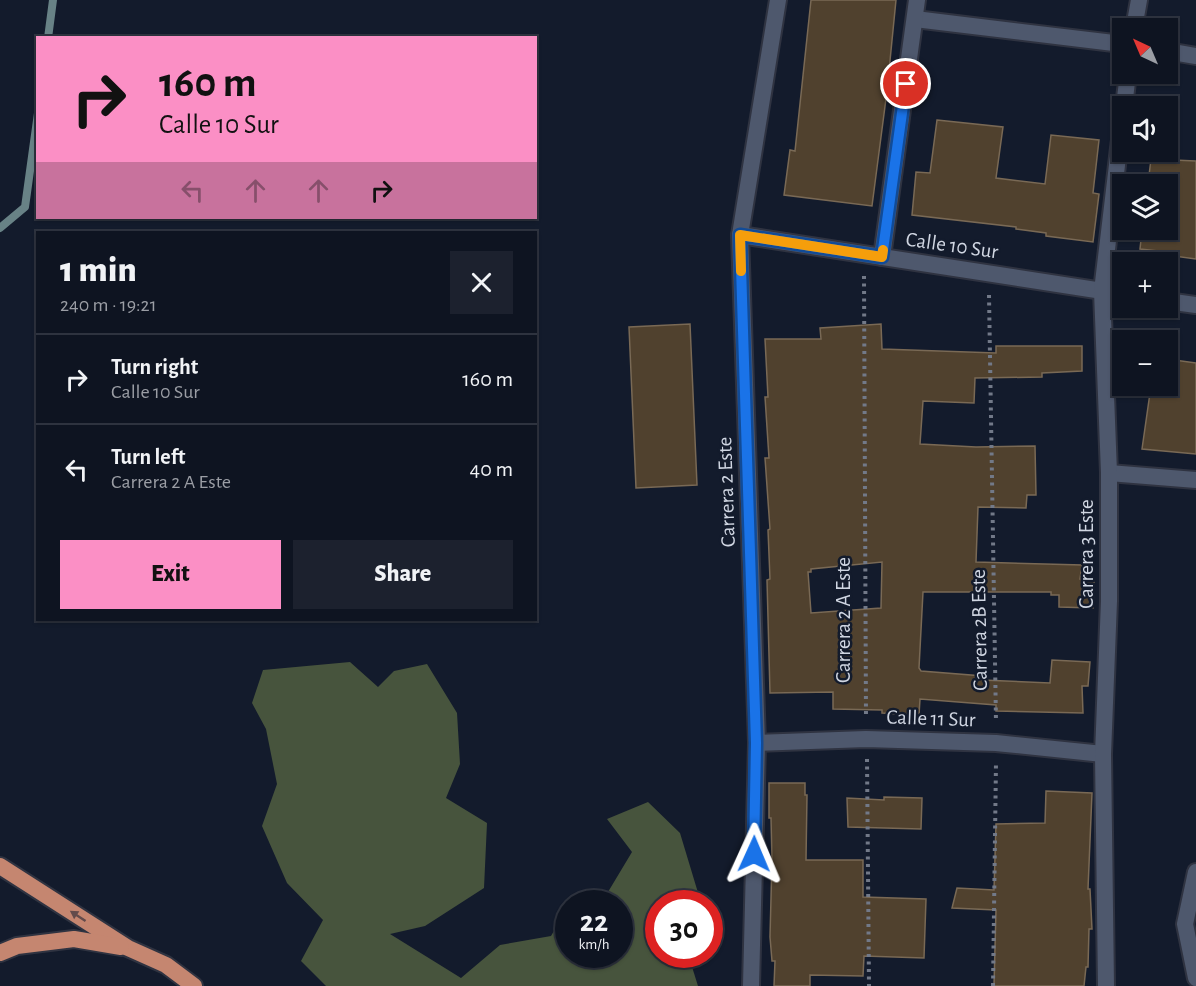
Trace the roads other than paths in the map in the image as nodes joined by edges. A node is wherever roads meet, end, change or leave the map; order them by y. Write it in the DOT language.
graph roads {
  1 [pos="778,0"];
  2 [pos="917,0"];
  3 [pos="1139,0"];
  4 [pos="1136,18"];
  5 [pos="915,19"];
  6 [pos="1112,43"];
  7 [pos="1178,53"];
  8 [pos="1196,56"];
  9 [pos="1117,162"];
  10 [pos="740,235"];
  11 [pos="882,257"];
  12 [pos="1102,291"];
  13 [pos="1112,292"];
  14 [pos="1178,303"];
  15 [pos="1196,305"];
  16 [pos="1110,473"];
  17 [pos="1196,480"];
  18 [pos="756,743"];
  19 [pos="1103,754"];
  20 [pos="0,866"];
  21 [pos="1196,872"];
  22 [pos="128,948"];
  23 [pos="0,953"];
  24 [pos="1196,978"];
  25 [pos="194,986"];
  26 [pos="751,986"];
  27 [pos="1106,986"];
  1 -- 10 [label="street, Carrera 2 Este"];
  2 -- 5 [label="street"];
  3 -- 4 [label="street"];
  5 -- 6 [label="street"];
  5 -- 11 [label="street"];
  7 -- 8 [label="street"];
  9 -- 12 [label="street, Carrera 3 Este"];
  10 -- 11 [label="street, Calle 10 Sur"];
  10 -- 18 [label="street, Carrera 2 Este"];
  11 -- 12 [label="street, Calle 10 Sur"];
  12 -- 13 [label="street, Calle 10 Sur"];
  12 -- 16 [label="street, Carrera 3 Este"];
  14 -- 15 [label="street"];
  16 -- 17 [label="street"];
  16 -- 19 [label="street, Carrera 3 Este"];
  18 -- 19 [label="street, Calle 11 Sur"];
  18 -- 26 [label="street, Carrera 2 Este"];
  19 -- 27 [label="street, Carrera 3 Este"];
  22 -- 20 [label="highway, one-way"];
  21 -- 24 [label="street"];
  22 -- 23 [label="highway"];
  22 -- 25 [label="highway"];
}
